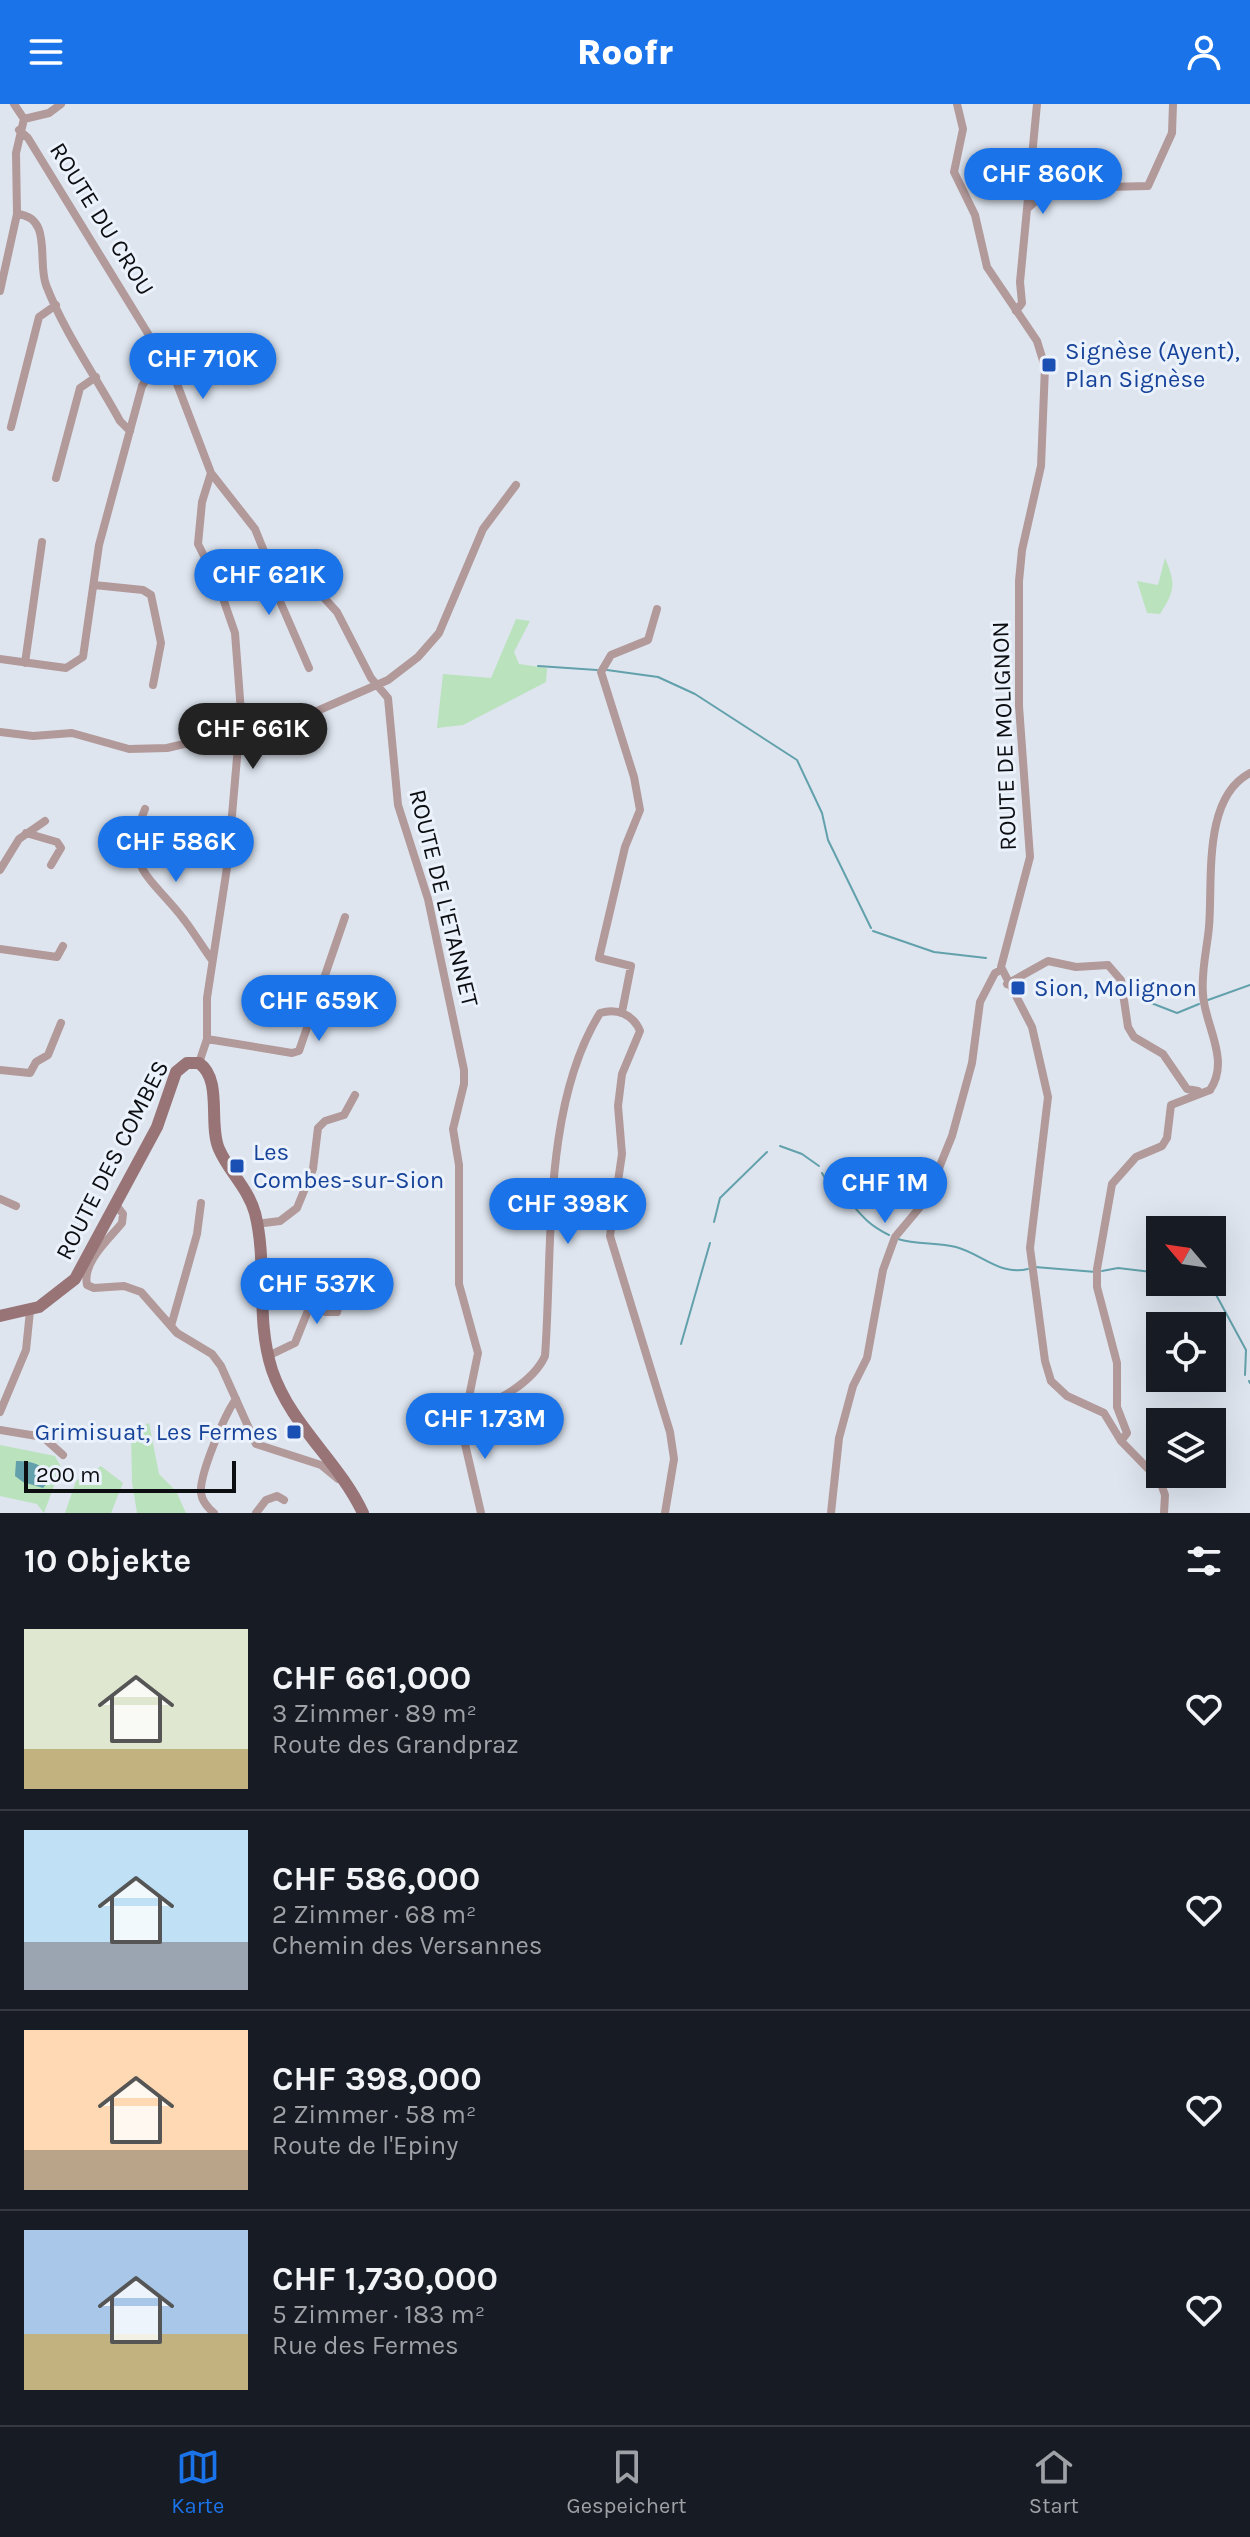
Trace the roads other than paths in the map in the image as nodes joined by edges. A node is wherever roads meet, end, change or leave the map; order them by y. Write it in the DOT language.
graph roads {
  1 [pos="14,104"];
  2 [pos="61,104"];
  3 [pos="957,104"];
  4 [pos="1037,104"];
  5 [pos="1173,104"];
  6 [pos="24,119"];
  7 [pos="19,130"];
  8 [pos="1028,208"];
  9 [pos="17,214"];
  10 [pos="0,291"];
  11 [pos="56,305"];
  12 [pos="1016,311"];
  13 [pos="167,364"];
  14 [pos="96,377"];
  15 [pos="11,427"];
  16 [pos="130,431"];
  17 [pos="211,473"];
  18 [pos="56,478"];
  19 [pos="516,485"];
  20 [pos="42,542"];
  21 [pos="268,561"];
  22 [pos="94,585"];
  23 [pos="657,609"];
  24 [pos="0,659"];
  25 [pos="25,663"];
  26 [pos="309,668"];
  27 [pos="153,685"];
  28 [pos="377,685"];
  29 [pos="241,725"];
  30 [pos="0,732"];
  31 [pos="1250,773"];
  32 [pos="145,809"];
  33 [pos="45,821"];
  34 [pos="26,833"];
  35 [pos="51,865"];
  36 [pos="0,870"];
  37 [pos="345,917"];
  38 [pos="63,946"];
  39 [pos="0,949"];
  40 [pos="212,960"];
  41 [pos="1001,970"];
  42 [pos="1007,984"];
  43 [pos="622,1012"];
  44 [pos="61,1023"];
  45 [pos="207,1039"];
  46 [pos="199,1063"];
  47 [pos="0,1070"];
  48 [pos="1210,1090"];
  49 [pos="355,1095"];
  50 [pos="0,1199"];
  51 [pos="201,1203"];
  52 [pos="116,1205"];
  53 [pos="16,1206"];
  54 [pos="256,1224"];
  55 [pos="345,1285"];
  56 [pos="30,1311"];
  57 [pos="0,1316"];
  58 [pos="171,1326"];
  59 [pos="268,1356"];
  60 [pos="236,1399"];
  61 [pos="466,1406"];
  62 [pos="0,1412"];
  63 [pos="0,1430"];
  64 [pos="1121,1441"];
  65 [pos="63,1455"];
  66 [pos="346,1482"];
  67 [pos="284,1500"];
  68 [pos="214,1513"];
  69 [pos="256,1513"];
  70 [pos="363,1513"];
  71 [pos="481,1513"];
  72 [pos="665,1513"];
  73 [pos="831,1513"];
  74 [pos="1164,1513"];
  1 -- 6 [label="street"];
  2 -- 6 [label="street"];
  3 -- 12 [label="street, ROUTE DE MOLIGNON"];
  4 -- 8 [label="street"];
  5 -- 8 [label="street"];
  6 -- 7 [label="street"];
  7 -- 9 [label="street"];
  7 -- 13 [label="street, ROUTE DU CROU"];
  8 -- 12 [label="street"];
  9 -- 10 [label="street"];
  9 -- 11 [label="street"];
  11 -- 14 [label="street"];
  11 -- 15 [label="street"];
  12 -- 41 [label="street, ROUTE DE MOLIGNON"];
  13 -- 16 [label="street"];
  13 -- 17 [label="street, ROUTE DU CROU"];
  14 -- 16 [label="street"];
  14 -- 18 [label="street"];
  16 -- 22 [label="street"];
  17 -- 21 [label="street, ROUTE DU CROU"];
  17 -- 29 [label="street"];
  19 -- 28 [label="street"];
  20 -- 25 [label="street"];
  21 -- 26 [label="street, ROUTE DU CROU"];
  21 -- 28 [label="street"];
  22 -- 25 [label="street"];
  22 -- 27 [label="street"];
  23 -- 43 [label="street"];
  24 -- 25 [label="street"];
  28 -- 29 [label="street"];
  28 -- 61 [label="street, ROUTE DE L'ETANNET"];
  29 -- 30 [label="street"];
  29 -- 40 [label="street"];
  31 -- 48 [label="street"];
  32 -- 40 [label="street"];
  33 -- 34 [label="street"];
  34 -- 35 [label="street"];
  34 -- 36 [label="street"];
  37 -- 45 [label="street"];
  38 -- 39 [label="street"];
  40 -- 45 [label="street"];
  41 -- 42 [label="street"];
  41 -- 73 [label="street, ROUTE DE MOLIGNON"];
  42 -- 48 [label="street"];
  42 -- 64 [label="street"];
  43 -- 61 [label="street"];
  43 -- 72 [label="street"];
  44 -- 47 [label="street"];
  45 -- 46 [label="street"];
  46 -- 52 [label="street, ROUTE DES COMBES"];
  46 -- 54 [label="street, ROUTE DES COMBES"];
  48 -- 64 [label="street"];
  49 -- 54 [label="street"];
  50 -- 53 [label="street"];
  51 -- 58 [label="street"];
  52 -- 56 [label="street, ROUTE DES COMBES"];
  52 -- 58 [label="street"];
  54 -- 59 [label="street, ROUTE DES COMBES"];
  55 -- 59 [label="street"];
  56 -- 57 [label="street, ROUTE DES COMBES"];
  56 -- 62 [label="street"];
  58 -- 60 [label="street"];
  59 -- 66 [label="street, ROUTE DES COMBES"];
  60 -- 66 [label="street"];
  60 -- 68 [label="street"];
  61 -- 71 [label="street, ROUTE DE L'ETANNET"];
  63 -- 65 [label="street"];
  64 -- 74 [label="street"];
  66 -- 70 [label="street, ROUTE DES COMBES"];
  67 -- 69 [label="street"];
}
